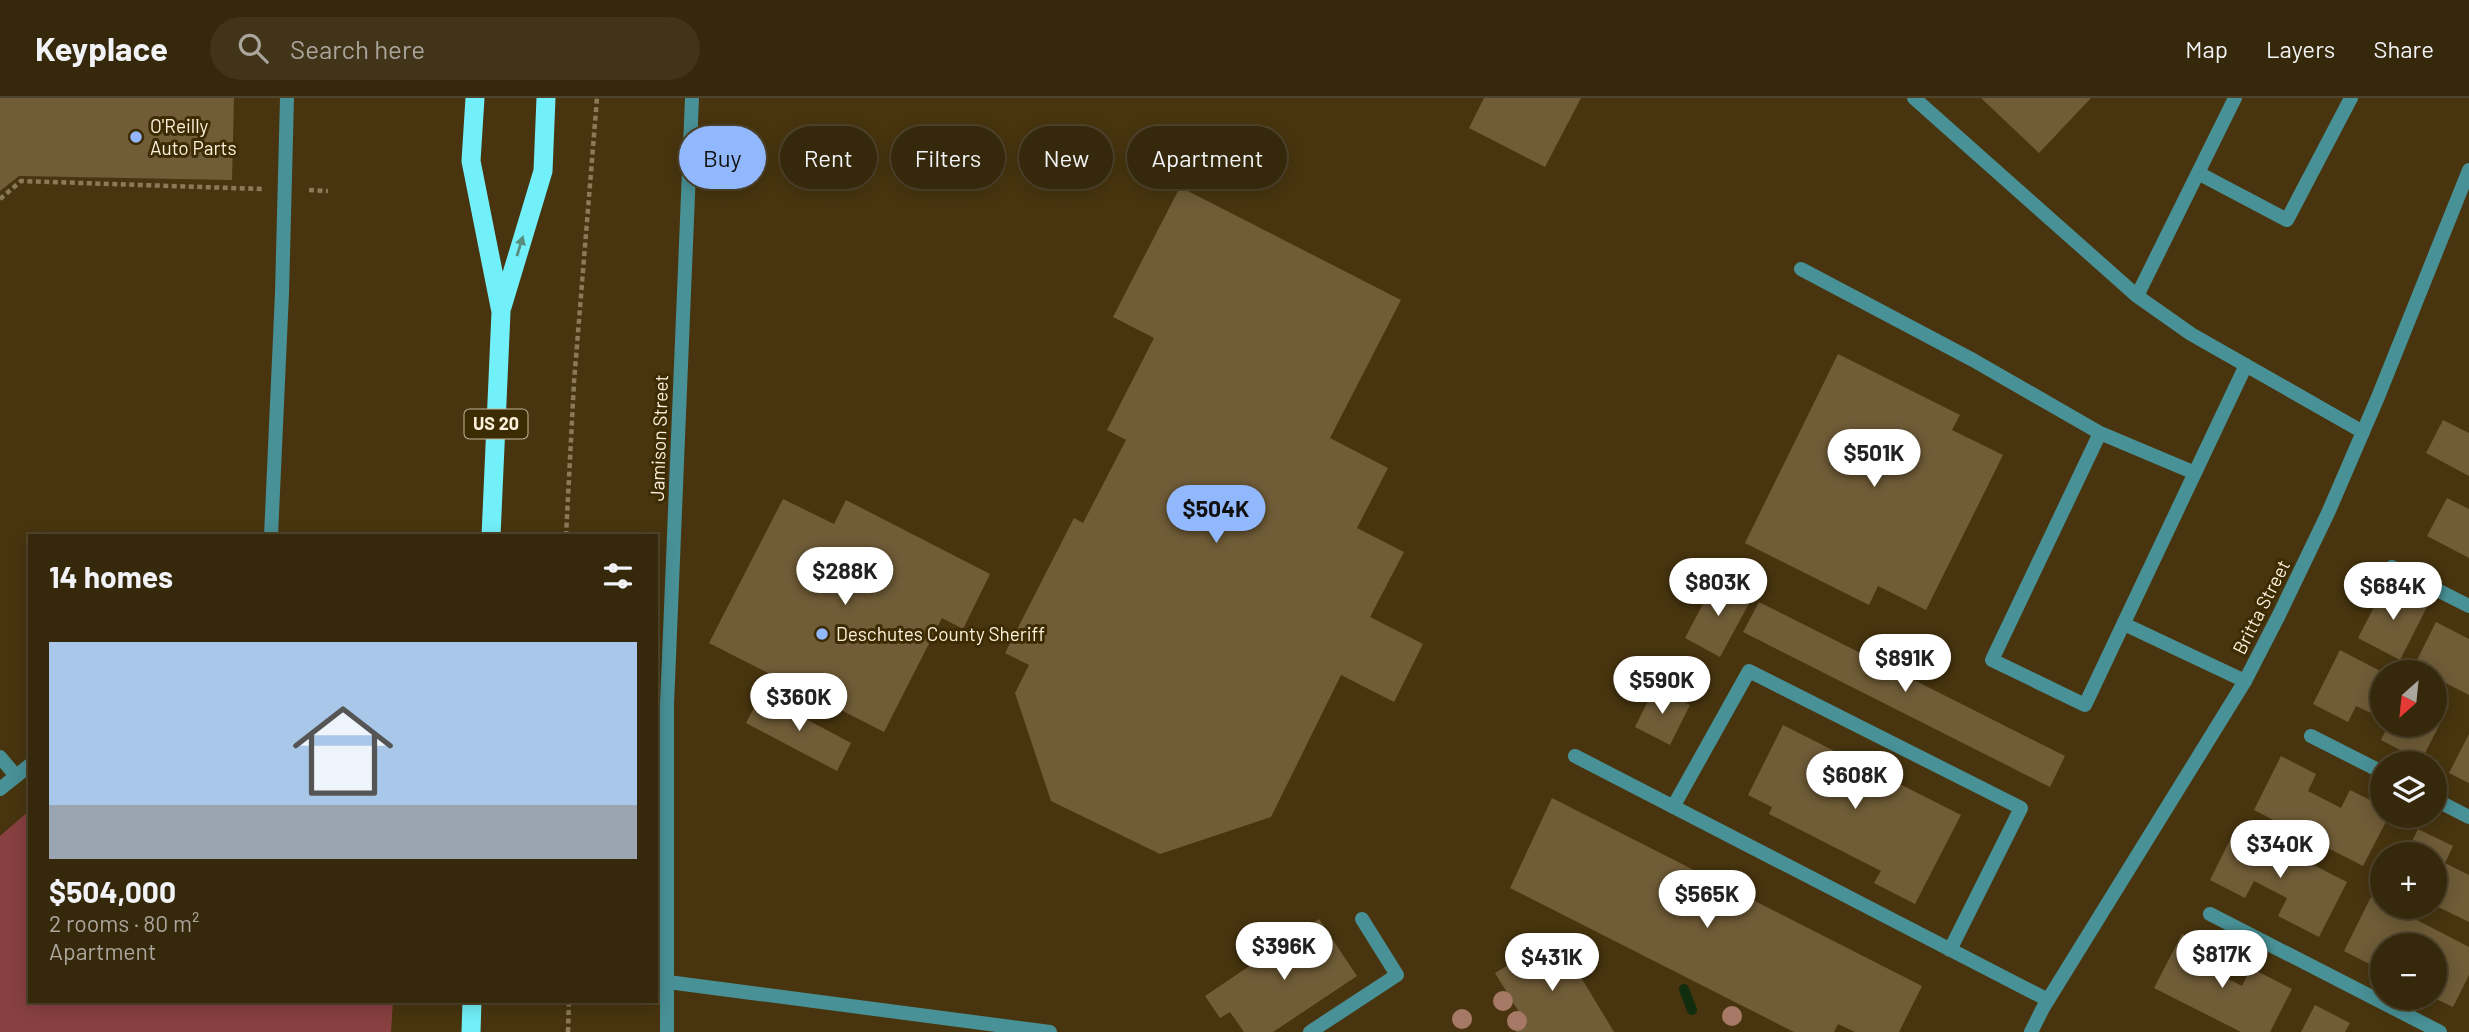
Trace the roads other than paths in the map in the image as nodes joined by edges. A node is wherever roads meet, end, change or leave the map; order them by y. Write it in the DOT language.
graph roads {
  1 [pos="286,98"];
  2 [pos="469,98"];
  3 [pos="475,98"];
  4 [pos="546,98"];
  5 [pos="692,98"];
  6 [pos="1914,98"];
  7 [pos="2235,98"];
  8 [pos="2351,98"];
  9 [pos="471,161"];
  10 [pos="2469,170"];
  11 [pos="2198,173"];
  12 [pos="1801,269"];
  13 [pos="2137,296"];
  14 [pos="500,312"];
  15 [pos="2246,365"];
  16 [pos="2363,432"];
  17 [pos="2101,433"];
  18 [pos="2195,473"];
  19 [pos="271,534"];
  20 [pos="491,534"];
  21 [pos="2392,567"];
  22 [pos="2469,606"];
  23 [pos="2124,624"];
  24 [pos="2245,681"];
  25 [pos="2311,736"];
  26 [pos="1574,756"];
  27 [pos="0,757"];
  28 [pos="2370,766"];
  29 [pos="28,767"];
  30 [pos="16,776"];
  31 [pos="0,789"];
  32 [pos="2447,806"];
  33 [pos="1674,807"];
  34 [pos="2469,817"];
  35 [pos="2210,914"];
  36 [pos="1362,919"];
  37 [pos="1950,950"];
  38 [pos="668,982"];
  39 [pos="2048,1000"];
  40 [pos="472,1003"];
  41 [pos="471,1032"];
  42 [pos="667,1032"];
  43 [pos="1049,1032"];
  44 [pos="1310,1032"];
  45 [pos="2031,1032"];
  46 [pos="2440,1032"];
  1 -- 19 [label="street"];
  2 -- 9 [label="highway"];
  3 -- 9 [label="highway, US 20"];
  14 -- 4 [label="highway, US 20, one-way"];
  5 -- 38 [label="street, Jamison Street"];
  6 -- 13 [label="street"];
  7 -- 11 [label="street"];
  8 -- 11 [label="street"];
  9 -- 14 [label="highway, US 20"];
  10 -- 16 [label="street, Britta Street"];
  11 -- 13 [label="street"];
  12 -- 17 [label="street"];
  13 -- 15 [label="street"];
  14 -- 20 [label="highway, US 20"];
  15 -- 16 [label="street"];
  15 -- 18 [label="street"];
  16 -- 24 [label="street, Britta Street"];
  17 -- 18 [label="street"];
  17 -- 23 [label="street"];
  18 -- 23 [label="street"];
  21 -- 22 [label="street"];
  23 -- 24 [label="street"];
  24 -- 39 [label="street, Britta Street"];
  25 -- 28 [label="street"];
  26 -- 33 [label="street"];
  27 -- 30 [label="street"];
  29 -- 30 [label="street"];
  30 -- 31 [label="street"];
  32 -- 34 [label="street"];
  33 -- 37 [label="street"];
  33 -- 37 [label="street"];
  35 -- 46 [label="street"];
  36 -- 44 [label="street"];
  37 -- 39 [label="street"];
  38 -- 42 [label="street, Jamison Street"];
  38 -- 43 [label="street"];
  39 -- 45 [label="street, Britta Street"];
  40 -- 41 [label="highway"];
}
